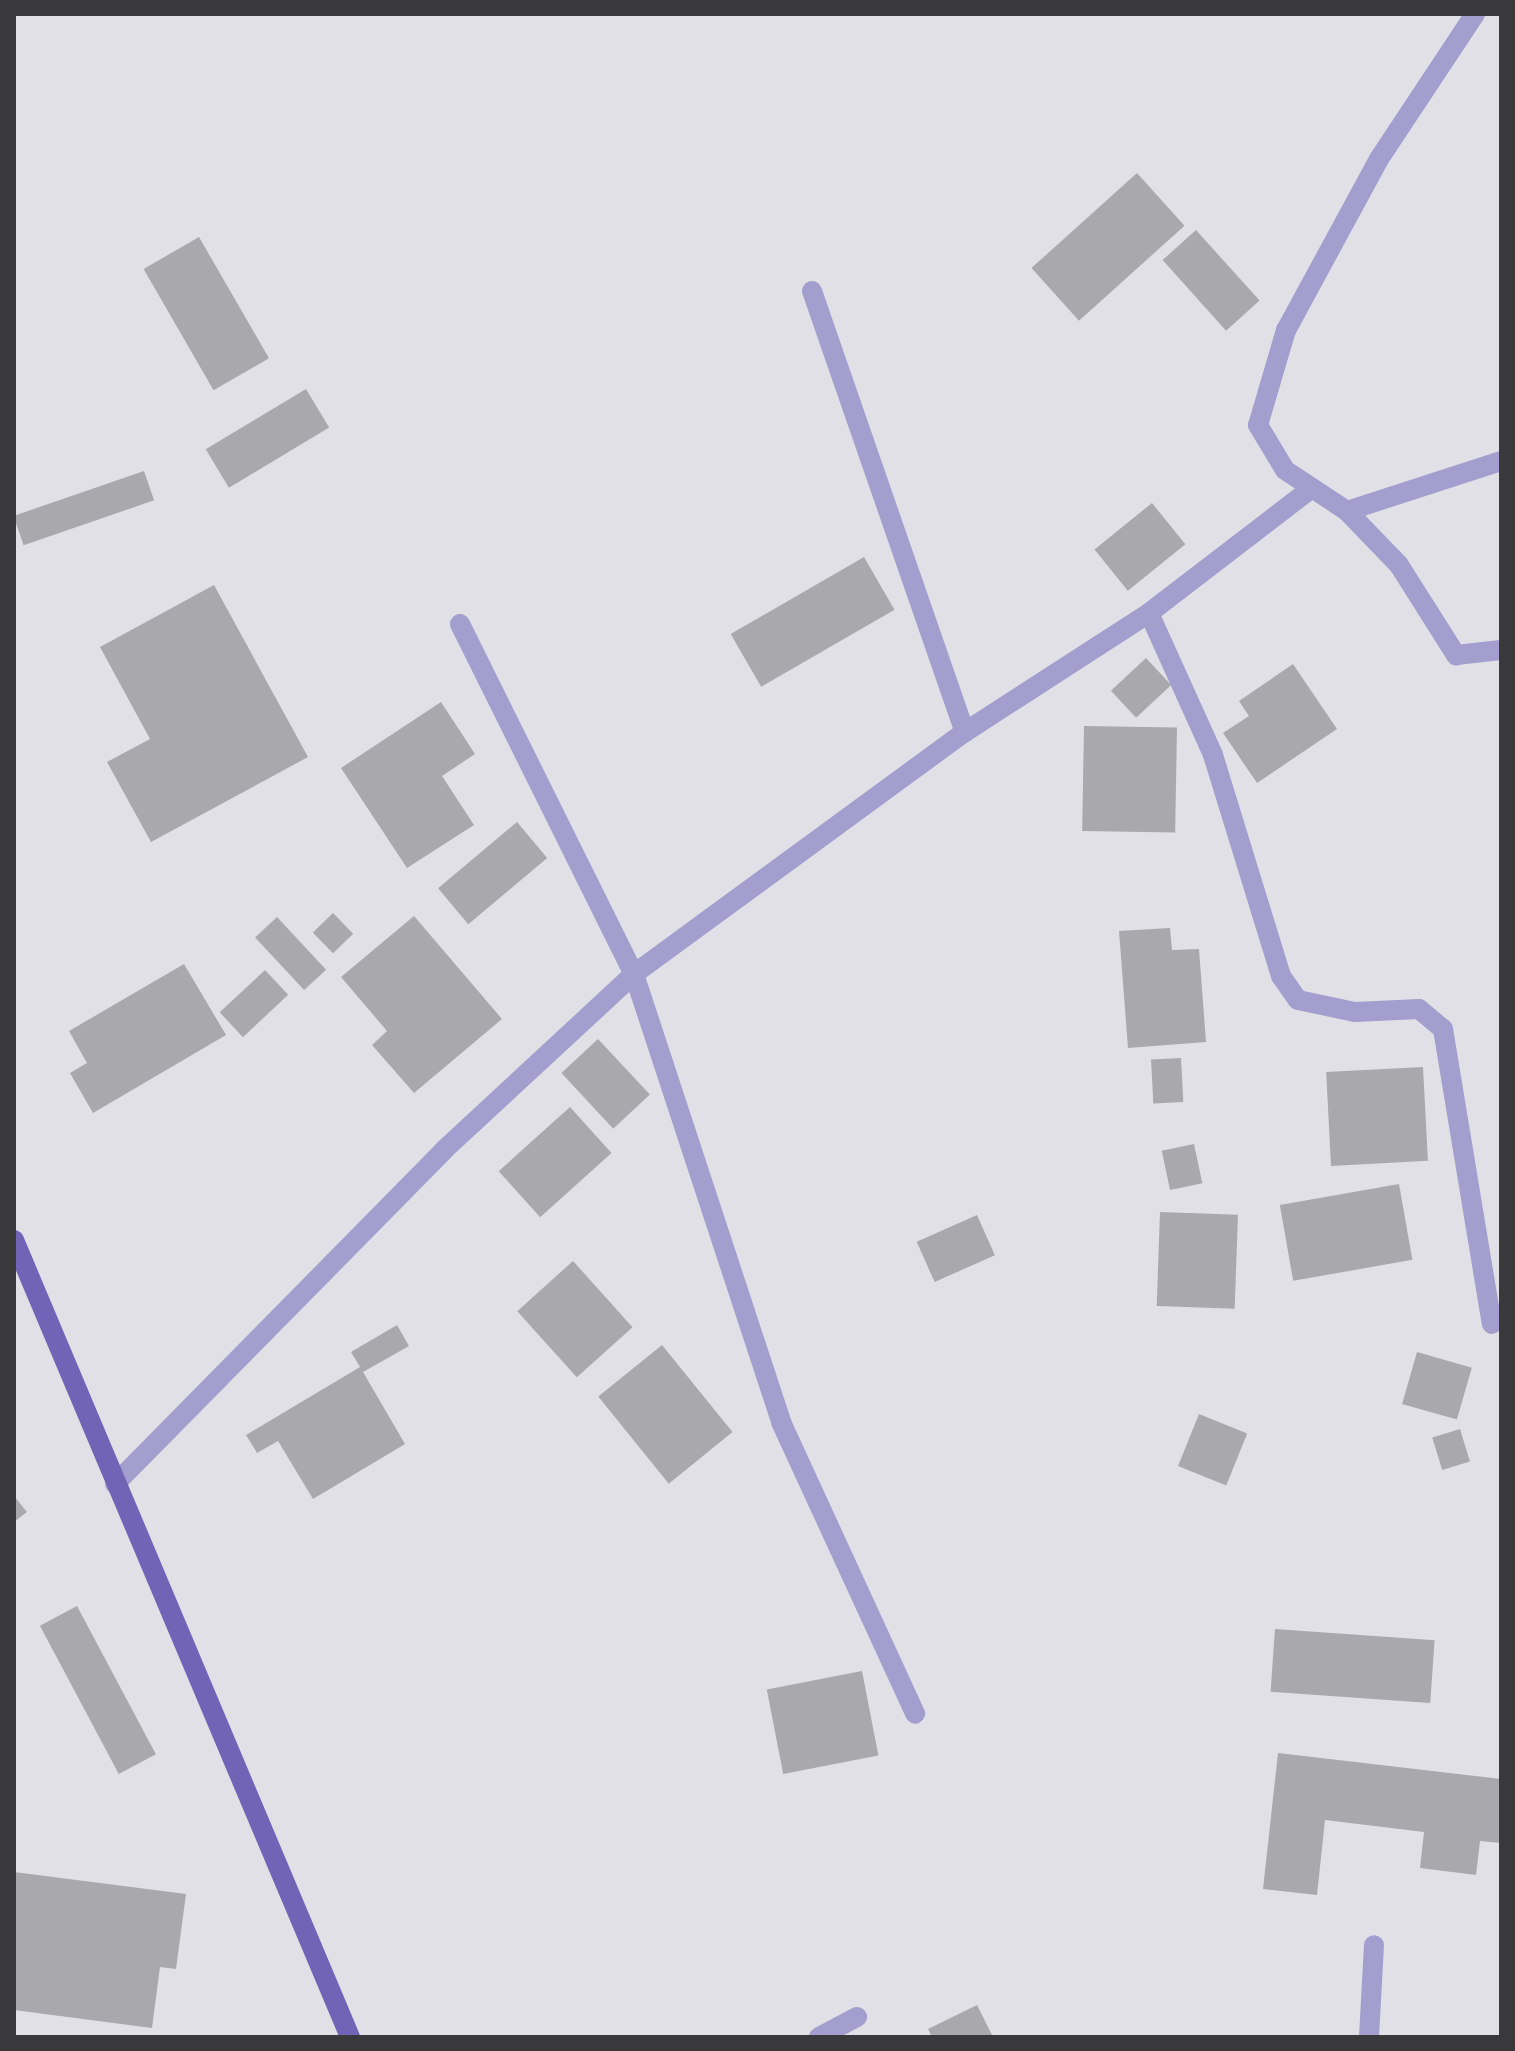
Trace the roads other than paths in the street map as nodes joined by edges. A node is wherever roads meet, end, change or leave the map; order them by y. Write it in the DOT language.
graph roads {
  1 [pos="1475,14"];
  2 [pos="812,291"];
  3 [pos="1501,461"];
  4 [pos="1312,488"];
  5 [pos="1347,511"];
  6 [pos="1149,613"];
  7 [pos="460,624"];
  8 [pos="1501,650"];
  9 [pos="965,732"];
  10 [pos="634,974"];
  11 [pos="14,1240"];
  12 [pos="1492,1324"];
  13 [pos="115,1484"];
  14 [pos="915,1714"];
  15 [pos="1374,1945"];
  16 [pos="857,2017"];
  17 [pos="350,2037"];
  18 [pos="819,2037"];
  19 [pos="1369,2037"];
  1 -- 4 [label="street"];
  2 -- 9 [label="street"];
  3 -- 5 [label="street"];
  4 -- 5 [label="street"];
  4 -- 6 [label="street"];
  5 -- 8 [label="street"];
  6 -- 9 [label="street"];
  6 -- 12 [label="street"];
  7 -- 10 [label="street"];
  9 -- 10 [label="street"];
  10 -- 13 [label="street"];
  10 -- 14 [label="street"];
  11 -- 13 [label="main road"];
  13 -- 17 [label="main road"];
  15 -- 19 [label="street"];
  16 -- 18 [label="street"];
}
